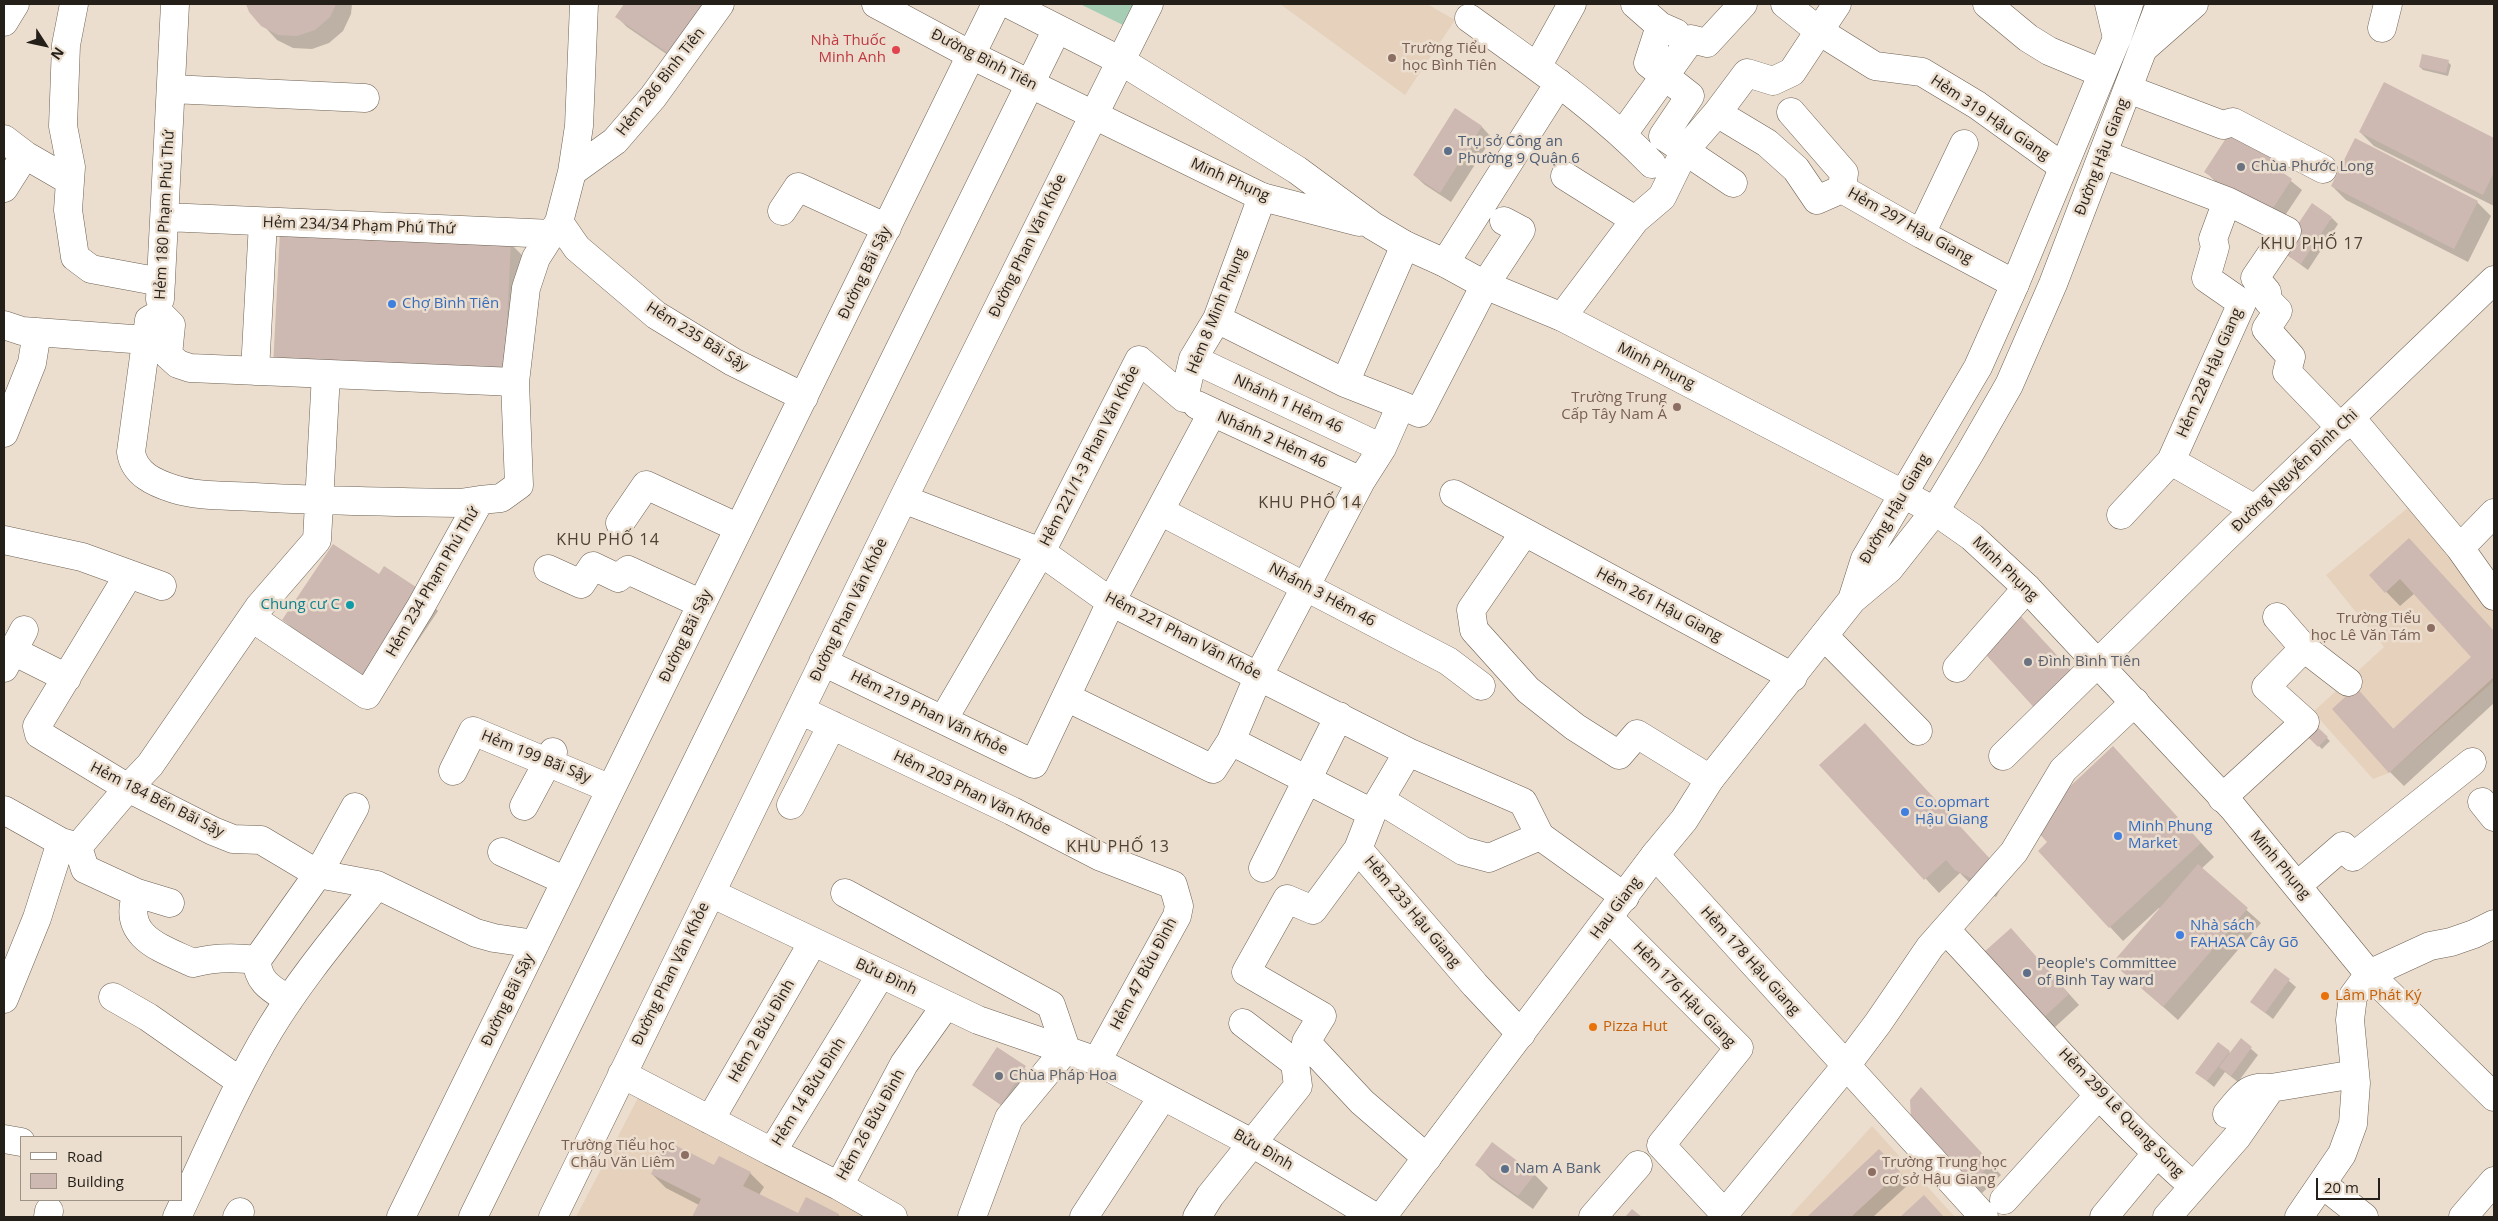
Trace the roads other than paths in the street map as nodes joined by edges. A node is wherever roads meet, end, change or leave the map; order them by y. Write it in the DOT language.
graph roads {
  1 [pos="15,4"];
  2 [pos="74,4"];
  3 [pos="175,4"];
  4 [pos="584,4"];
  5 [pos="720,4"];
  6 [pos="876,4"];
  7 [pos="996,4"];
  8 [pos="1009,4"];
  9 [pos="1149,4"];
  10 [pos="1572,4"];
  11 [pos="1635,4"];
  12 [pos="1743,4"];
  13 [pos="1785,4"];
  14 [pos="1837,4"];
  15 [pos="1987,4"];
  16 [pos="2109,4"];
  17 [pos="2129,4"];
  18 [pos="2160,4"];
  19 [pos="2194,4"];
  20 [pos="1468,18"];
  21 [pos="4,22"];
  22 [pos="1660,26"];
  23 [pos="1057,29"];
  24 [pos="1819,32"];
  25 [pos="2117,38"];
  26 [pos="1691,39"];
  27 [pos="2144,48"];
  28 [pos="971,55"];
  29 [pos="1121,60"];
  30 [pos="1536,68"];
  31 [pos="1792,72"];
  32 [pos="2102,74"];
  33 [pos="1665,77"];
  34 [pos="1560,83"];
  35 [pos="1030,84"];
  36 [pos="171,89"];
  37 [pos="2128,89"];
  38 [pos="365,98"];
  39 [pos="1791,112"];
  40 [pos="1717,113"];
  41 [pos="1094,115"];
  42 [pos="1623,134"];
  43 [pos="4,139"];
  44 [pos="1767,143"];
  45 [pos="1964,144"];
  46 [pos="1685,150"];
  47 [pos="26,154"];
  48 [pos="2103,154"];
  49 [pos="1652,164"];
  50 [pos="2063,167"];
  51 [pos="2323,168"];
  52 [pos="572,172"];
  53 [pos="1566,176"];
  54 [pos="70,181"];
  55 [pos="1733,183"];
  56 [pos="4,188"];
  57 [pos="1842,189"];
  58 [pos="1262,197"];
  59 [pos="2228,202"];
  60 [pos="782,211"];
  61 [pos="165,217"];
  62 [pos="1635,220"];
  63 [pos="1504,221"];
  64 [pos="263,222"];
  65 [pos="1373,226"];
  66 [pos="556,228"];
  67 [pos="886,228"];
  68 [pos="1921,234"];
  69 [pos="1406,245"];
  70 [pos="1445,263"];
  71 [pos="2494,280"];
  72 [pos="161,282"];
  73 [pos="2016,284"];
  74 [pos="1485,285"];
  75 [pos="160,314"];
  76 [pos="1562,317"];
  77 [pos="1217,319"];
  78 [pos="4,325"];
  79 [pos="37,332"];
  80 [pos="146,340"];
  81 [pos="1193,359"];
  82 [pos="1139,360"];
  83 [pos="255,371"];
  84 [pos="326,374"];
  85 [pos="515,382"];
  86 [pos="1345,383"];
  87 [pos="804,397"];
  88 [pos="1184,398"];
  89 [pos="1400,405"];
  90 [pos="1212,413"];
  91 [pos="2346,423"];
  92 [pos="4,433"];
  93 [pos="1382,448"];
  94 [pos="2171,461"];
  95 [pos="1361,481"];
  96 [pos="1454,494"];
  97 [pos="1903,494"];
  98 [pos="903,499"];
  99 [pos="480,500"];
  100 [pos="319,501"];
  101 [pos="2255,509"];
  102 [pos="1160,511"];
  103 [pos="1935,511"];
  104 [pos="2494,513"];
  105 [pos="2121,515"];
  106 [pos="620,523"];
  107 [pos="739,528"];
  108 [pos="1524,534"];
  109 [pos="4,540"];
  110 [pos="2460,548"];
  111 [pos="1041,552"];
  112 [pos="548,569"];
  113 [pos="129,574"];
  114 [pos="162,586"];
  115 [pos="1305,586"];
  116 [pos="2027,588"];
  117 [pos="2494,596"];
  118 [pos="1852,600"];
  119 [pos="1111,602"];
  120 [pos="702,604"];
  121 [pos="2277,617"];
  122 [pos="252,618"];
  123 [pos="1824,636"];
  124 [pos="2304,648"];
  125 [pos="14,650"];
  126 [pos="823,662"];
  127 [pos="2098,663"];
  128 [pos="1957,668"];
  129 [pos="1259,675"];
  130 [pos="1793,677"];
  131 [pos="67,678"];
  132 [pos="2348,682"];
  133 [pos="1481,686"];
  134 [pos="1066,697"];
  135 [pos="2135,702"];
  136 [pos="800,710"];
  137 [pos="1339,716"];
  138 [pos="943,720"];
  139 [pos="832,725"];
  140 [pos="1918,731"];
  141 [pos="1231,741"];
  142 [pos="1408,752"];
  143 [pos="2003,756"];
  144 [pos="550,757"];
  145 [pos="2472,762"];
  146 [pos="453,771"];
  147 [pos="1306,779"];
  148 [pos="1710,780"];
  149 [pos="128,788"];
  150 [pos="611,789"];
  151 [pos="2222,798"];
  152 [pos="791,805"];
  153 [pos="524,806"];
  154 [pos="1376,806"];
  155 [pos="355,807"];
  156 [pos="4,810"];
  157 [pos="1540,836"];
  158 [pos="70,844"];
  159 [pos="1358,849"];
  160 [pos="502,852"];
  161 [pos="1655,855"];
  162 [pos="1262,868"];
  163 [pos="318,874"];
  164 [pos="566,881"];
  165 [pos="1173,885"];
  166 [pos="2298,885"];
  167 [pos="377,886"];
  168 [pos="137,893"];
  169 [pos="711,893"];
  170 [pos="845,893"];
  171 [pos="170,903"];
  172 [pos="1617,908"];
  173 [pos="2494,924"];
  174 [pos="1946,930"];
  175 [pos="813,942"];
  176 [pos="535,944"];
  177 [pos="257,960"];
  178 [pos="882,974"];
  179 [pos="2369,974"];
  180 [pos="113,998"];
  181 [pos="4,999"];
  182 [pos="289,1000"];
  183 [pos="946,1005"];
  184 [pos="1243,1023"];
  185 [pos="1521,1034"];
  186 [pos="1066,1049"];
  187 [pos="1097,1061"];
  188 [pos="1845,1066"];
  189 [pos="622,1074"];
  190 [pos="2355,1074"];
  191 [pos="241,1082"];
  192 [pos="2271,1088"];
  193 [pos="2099,1095"];
  194 [pos="1163,1096"];
  195 [pos="2494,1097"];
  196 [pos="2227,1114"];
  197 [pos="710,1120"];
  198 [pos="4,1139"];
  199 [pos="20,1142"];
  200 [pos="1252,1143"];
  201 [pos="772,1152"];
  202 [pos="2156,1154"];
  203 [pos="1427,1158"];
  204 [pos="1638,1165"];
  205 [pos="2494,1181"];
  206 [pos="2322,1184"];
  207 [pos="839,1186"];
  208 [pos="2192,1186"];
  209 [pos="1994,1208"];
  210 [pos="1724,1215"];
  211 [pos="177,1217"];
  212 [pos="401,1217"];
  213 [pos="473,1217"];
  214 [pos="553,1217"];
  215 [pos="893,1217"];
  216 [pos="972,1217"];
  217 [pos="1084,1217"];
  218 [pos="1197,1217"];
  219 [pos="1375,1217"];
  220 [pos="1382,1217"];
  221 [pos="1594,1217"];
  222 [pos="2104,1217"];
  223 [pos="2167,1217"];
  224 [pos="2299,1217"];
  225 [pos="2364,1217"];
  226 [pos="2463,1217"];
  1 -- 21 [label="street"];
  2 -- 54 [label="street"];
  3 -- 36 [label="street, Hẻm 180 Phạm Phú Thứ"];
  4 -- 52 [label="street, Hẻm 234 Phạm Phú Thứ"];
  5 -- 52 [label="street, Hẻm 286 Bình Tiên"];
  6 -- 28 [label="street, Đường Bình Tiên"];
  7 -- 28 [label="street, Đường Bãi Sậy"];
  8 -- 23 [label="street"];
  9 -- 29 [label="street, Đường Phan Văn Khỏe"];
  10 -- 30 [label="street"];
  11 -- 22 [label="street"];
  12 -- 26 [label="street"];
  13 -- 24 [label="street, Hẻm 319 Hậu Giang"];
  14 -- 24 [label="street"];
  15 -- 32 [label="street"];
  16 -- 25 [label="street"];
  17 -- 25 [label="street, Đường Hậu Giang"];
  18 -- 27 [label="street, Đường Hậu Giang"];
  19 -- 27 [label="street, Đường Hậu Giang"];
  20 -- 30 [label="street"];
  22 -- 26 [label="street"];
  22 -- 33 [label="street"];
  23 -- 29 [label="street"];
  23 -- 35 [label="street"];
  24 -- 31 [label="street"];
  24 -- 50 [label="street, Hẻm 319 Hậu Giang"];
  25 -- 32 [label="street, Đường Hậu Giang"];
  26 -- 33 [label="street"];
  27 -- 37 [label="street, Đường Hậu Giang"];
  28 -- 35 [label="street, Đường Bình Tiên"];
  28 -- 67 [label="street, Đường Bãi Sậy"];
  29 -- 41 [label="street, Đường Phan Văn Khỏe"];
  29 -- 65 [label="street, Minh Phụng"];
  30 -- 34 [label="street"];
  31 -- 39 [label="street"];
  31 -- 40 [label="street"];
  32 -- 50 [label="street, Đường Hậu Giang"];
  33 -- 42 [label="street"];
  33 -- 46 [label="street"];
  34 -- 42 [label="street"];
  34 -- 70 [label="street"];
  35 -- 41 [label="street, Đường Bình Tiên"];
  35 -- 213 [label="street"];
  36 -- 38 [label="street"];
  36 -- 61 [label="street, Hẻm 180 Phạm Phú Thứ"];
  37 -- 48 [label="street, Đường Hậu Giang"];
  37 -- 51 [label="street"];
  39 -- 44 [label="street"];
  39 -- 57 [label="street"];
  40 -- 44 [label="street, Hẻm 297 Hậu Giang"];
  40 -- 46 [label="street"];
  41 -- 58 [label="street, Minh Phụng"];
  41 -- 98 [label="street, Đường Phan Văn Khỏe"];
  42 -- 49 [label="street"];
  43 -- 47 [label="street"];
  44 -- 57 [label="street, Hẻm 297 Hậu Giang"];
  45 -- 68 [label="street"];
  46 -- 55 [label="street"];
  46 -- 62 [label="street"];
  47 -- 54 [label="street"];
  47 -- 56 [label="street"];
  48 -- 59 [label="street"];
  48 -- 103 [label="street, Đường Hậu Giang"];
  50 -- 73 [label="street, Đường Hậu Giang"];
  52 -- 66 [label="street, Hẻm 234 Phạm Phú Thứ"];
  53 -- 62 [label="street"];
  54 -- 72 [label="street"];
  57 -- 68 [label="street, Hẻm 297 Hậu Giang"];
  58 -- 65 [label="street, Minh Phụng"];
  58 -- 77 [label="street, Hẻm 8 Minh Phụng"];
  59 -- 91 [label="street"];
  59 -- 94 [label="street, Hẻm 228 Hậu Giang"];
  60 -- 67 [label="street"];
  61 -- 64 [label="street, Hẻm 234/34 Phạm Phú Thứ"];
  61 -- 72 [label="street, Hẻm 180 Phạm Phú Thứ"];
  62 -- 76 [label="street"];
  63 -- 74 [label="street"];
  64 -- 66 [label="street, Hẻm 234/34 Phạm Phú Thứ"];
  64 -- 83 [label="street"];
  65 -- 69 [label="street, Minh Phụng"];
  66 -- 85 [label="street, Hẻm 234 Phạm Phú Thứ"];
  66 -- 87 [label="street, Hẻm 235 Bãi Sậy"];
  67 -- 87 [label="street, Đường Bãi Sậy"];
  68 -- 73 [label="street, Hẻm 297 Hậu Giang"];
  69 -- 70 [label="street, Minh Phụng"];
  69 -- 86 [label="street"];
  70 -- 74 [label="street, Minh Phụng"];
  71 -- 91 [label="street, Đường Nguyễn Đình Chi"];
  72 -- 75 [label="street, Hẻm 180 Phạm Phú Thứ"];
  73 -- 97 [label="street, Đường Hậu Giang"];
  74 -- 76 [label="street, Minh Phụng"];
  74 -- 89 [label="street"];
  75 -- 80 [label="street, Hẻm 180 Phạm Phú Thứ"];
  75 -- 83 [label="street"];
  76 -- 97 [label="street, Minh Phụng"];
  77 -- 81 [label="street, Hẻm 8 Minh Phụng"];
  77 -- 86 [label="street"];
  78 -- 79 [label="street"];
  79 -- 80 [label="street"];
  79 -- 92 [label="street"];
  80 -- 100 [label="street, Hẻm 180 Phạm Phú Thứ"];
  81 -- 88 [label="street, Hẻm 8 Minh Phụng"];
  81 -- 93 [label="street, Nhánh 1 Hẻm 46"];
  82 -- 88 [label="street, Hẻm 8 Minh Phụng"];
  82 -- 111 [label="street, Hẻm 221/1-3 Phan Văn Khỏe"];
  83 -- 84 [label="street"];
  84 -- 85 [label="street"];
  84 -- 100 [label="street"];
  85 -- 99 [label="street, Hẻm 234 Phạm Phú Thứ"];
  86 -- 89 [label="street"];
  87 -- 107 [label="street, Đường Bãi Sậy"];
  88 -- 90 [label="street, Nhánh 2 Hẻm 46"];
  89 -- 93 [label="street"];
  90 -- 95 [label="street, Nhánh 2 Hẻm 46"];
  90 -- 102 [label="street"];
  91 -- 101 [label="street, Đường Nguyễn Đình Chi"];
  91 -- 110 [label="street"];
  93 -- 95 [label="street"];
  94 -- 101 [label="street"];
  94 -- 105 [label="street, Hẻm 228 Hậu Giang"];
  95 -- 115 [label="street"];
  96 -- 108 [label="street, Hẻm 261 Hậu Giang"];
  97 -- 103 [label="street, Minh Phụng"];
  97 -- 118 [label="street, Đường Hậu Giang"];
  98 -- 111 [label="street, Hẻm 221 Phan Văn Khỏe"];
  98 -- 126 [label="street, Đường Phan Văn Khỏe"];
  99 -- 100 [label="street, Hẻm 180 Phạm Phú Thứ"];
  99 -- 122 [label="street, Hẻm 234 Phạm Phú Thứ"];
  100 -- 122 [label="street"];
  101 -- 127 [label="street, Đường Nguyễn Đình Chi"];
  102 -- 115 [label="street, Nhánh 3 Hẻm 46"];
  102 -- 119 [label="street"];
  103 -- 116 [label="street, Minh Phụng"];
  103 -- 118 [label="street, Đường Hậu Giang"];
  104 -- 110 [label="street"];
  106 -- 107 [label="street"];
  107 -- 120 [label="street, Đường Bãi Sậy"];
  108 -- 130 [label="street, Hẻm 261 Hậu Giang"];
  108 -- 148 [label="street"];
  109 -- 113 [label="street"];
  110 -- 117 [label="street"];
  111 -- 119 [label="street, Hẻm 221 Phan Văn Khỏe"];
  111 -- 138 [label="street, Hẻm 221/1-3 Phan Văn Khỏe"];
  112 -- 120 [label="street"];
  113 -- 114 [label="street"];
  113 -- 131 [label="street"];
  115 -- 129 [label="street"];
  115 -- 133 [label="street, Nhánh 3 Hẻm 46"];
  116 -- 127 [label="street, Minh Phụng"];
  116 -- 128 [label="street"];
  118 -- 123 [label="street, Hau Giang"];
  119 -- 129 [label="street, Hẻm 221 Phan Văn Khỏe"];
  119 -- 134 [label="street"];
  120 -- 150 [label="street, Đường Bãi Sậy"];
  121 -- 124 [label="street"];
  122 -- 149 [label="street"];
  123 -- 130 [label="street, Hau Giang"];
  123 -- 140 [label="street"];
  124 -- 132 [label="street"];
  124 -- 151 [label="street"];
  125 -- 131 [label="street"];
  126 -- 136 [label="street, Đường Phan Văn Khỏe"];
  126 -- 138 [label="street, Hẻm 219 Phan Văn Khỏe"];
  127 -- 135 [label="street, Minh Phụng"];
  127 -- 143 [label="street, Đường Nguyễn Đình Chi"];
  129 -- 137 [label="street, Hẻm 221 Phan Văn Khỏe"];
  129 -- 141 [label="street"];
  130 -- 148 [label="street, Hau Giang"];
  131 -- 149 [label="street, Hẻm 184 Bến Bãi Sậy"];
  134 -- 138 [label="street, Hẻm 219 Phan Văn Khỏe"];
  134 -- 141 [label="street"];
  135 -- 151 [label="street, Minh Phụng"];
  135 -- 174 [label="street"];
  136 -- 139 [label="street, Hẻm 203 Phan Văn Khỏe"];
  136 -- 169 [label="street, Đường Phan Văn Khỏe"];
  137 -- 142 [label="street, Hẻm 221 Phan Văn Khỏe"];
  137 -- 147 [label="street"];
  139 -- 152 [label="street"];
  139 -- 165 [label="street, Hẻm 203 Phan Văn Khỏe"];
  141 -- 147 [label="street"];
  142 -- 154 [label="street, Hẻm 233 Hậu Giang"];
  142 -- 157 [label="street, Hẻm 221 Phan Văn Khỏe"];
  144 -- 146 [label="street, Hẻm 199 Bãi Sậy"];
  144 -- 150 [label="street, Hẻm 199 Bãi Sậy"];
  144 -- 153 [label="street"];
  145 -- 166 [label="street"];
  147 -- 154 [label="street"];
  147 -- 162 [label="street"];
  148 -- 161 [label="street, Hau Giang"];
  149 -- 158 [label="street"];
  149 -- 163 [label="street, Hẻm 184 Bến Bãi Sậy"];
  150 -- 164 [label="street, Đường Bãi Sậy"];
  151 -- 166 [label="street, Minh Phụng"];
  154 -- 157 [label="street"];
  154 -- 159 [label="street, Hẻm 233 Hậu Giang"];
  155 -- 163 [label="street"];
  156 -- 158 [label="street"];
  157 -- 172 [label="street"];
  158 -- 168 [label="street"];
  158 -- 181 [label="street"];
  159 -- 185 [label="street, Hẻm 233 Hậu Giang"];
  159 -- 203 [label="street"];
  160 -- 164 [label="street"];
  161 -- 172 [label="street, Hau Giang"];
  161 -- 188 [label="street, Hẻm 178 Hậu Giang"];
  163 -- 167 [label="street, Hẻm 184 Bến Bãi Sậy"];
  163 -- 177 [label="street"];
  164 -- 176 [label="street, Đường Bãi Sậy"];
  165 -- 187 [label="street, Hẻm 47 Bửu Đình"];
  166 -- 179 [label="street, Minh Phụng"];
  167 -- 176 [label="street, Hẻm 184 Bến Bãi Sậy"];
  167 -- 182 [label="street"];
  168 -- 171 [label="street"];
  168 -- 177 [label="street"];
  169 -- 175 [label="street, Bửu Đình"];
  169 -- 189 [label="street, Đường Phan Văn Khỏe"];
  170 -- 186 [label="street"];
  172 -- 185 [label="street, Hau Giang"];
  172 -- 210 [label="street, Hẻm 176 Hậu Giang"];
  173 -- 179 [label="street"];
  174 -- 188 [label="street"];
  174 -- 193 [label="street, Hẻm 299 Lê Quang Sung"];
  175 -- 178 [label="street, Bửu Đình"];
  175 -- 197 [label="street, Hẻm 2 Bửu Đình"];
  176 -- 212 [label="street, Đường Bãi Sậy"];
  177 -- 182 [label="street"];
  178 -- 183 [label="street, Bửu Đình"];
  178 -- 201 [label="street, Hẻm 14 Bửu Đình"];
  179 -- 190 [label="street"];
  179 -- 195 [label="street, Minh Phụng"];
  180 -- 191 [label="street"];
  182 -- 191 [label="street"];
  183 -- 186 [label="street, Bửu Đình"];
  183 -- 207 [label="street, Hẻm 26 Bửu Đình"];
  184 -- 200 [label="street"];
  185 -- 203 [label="street, Hau Giang"];
  186 -- 187 [label="street, Bửu Đình"];
  186 -- 216 [label="street"];
  187 -- 194 [label="street, Bửu Đình"];
  188 -- 209 [label="street, Hẻm 178 Hậu Giang"];
  188 -- 210 [label="street"];
  189 -- 197 [label="street"];
  189 -- 214 [label="street, Đường Phan Văn Khỏe"];
  190 -- 192 [label="street"];
  190 -- 206 [label="street"];
  191 -- 211 [label="street"];
  192 -- 196 [label="street"];
  192 -- 208 [label="street, Hẻm 299 Lê Quang Sung"];
  193 -- 202 [label="street, Hẻm 299 Lê Quang Sung"];
  193 -- 209 [label="street"];
  194 -- 200 [label="street, Bửu Đình"];
  194 -- 217 [label="street"];
  197 -- 201 [label="street, Hẻm 14 Bửu Đình"];
  198 -- 199 [label="street"];
  200 -- 218 [label="street"];
  200 -- 219 [label="street, Bửu Đình"];
  201 -- 207 [label="street, Hẻm 26 Bửu Đình"];
  202 -- 208 [label="street, Hẻm 299 Lê Quang Sung"];
  202 -- 222 [label="street"];
  203 -- 220 [label="street, Hau Giang"];
  204 -- 221 [label="street"];
  205 -- 226 [label="street"];
  206 -- 224 [label="street"];
  206 -- 225 [label="street"];
  207 -- 215 [label="street"];
  208 -- 223 [label="street"];
}
